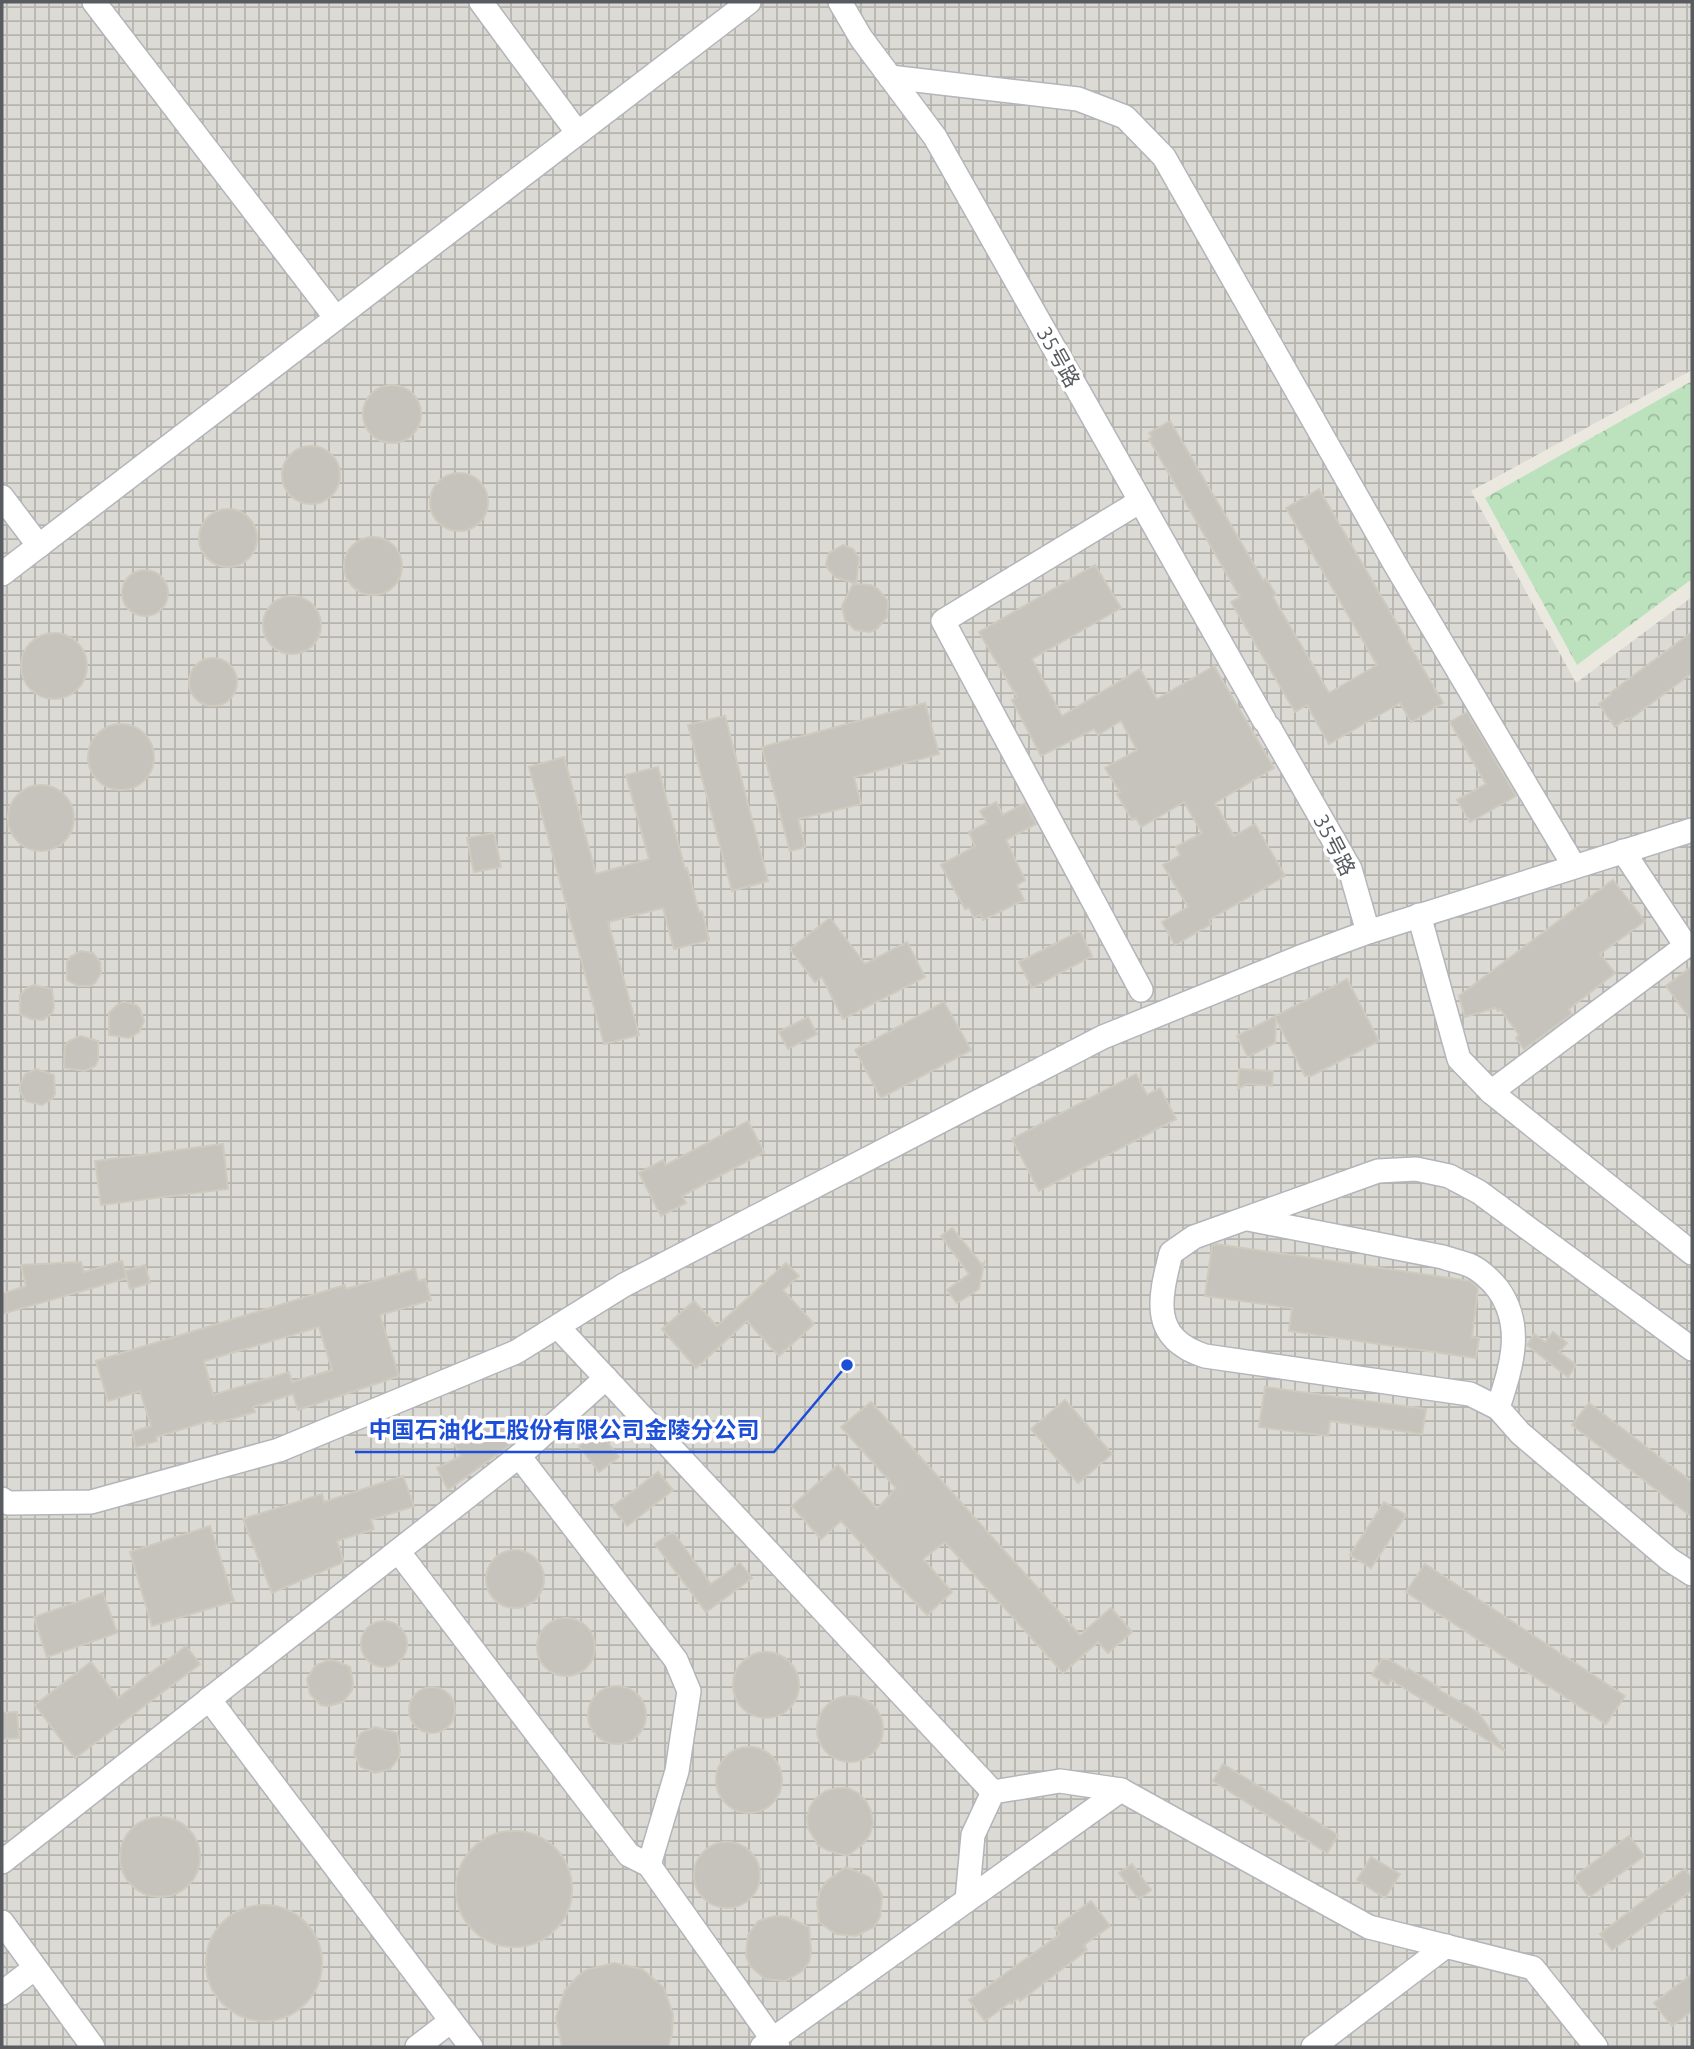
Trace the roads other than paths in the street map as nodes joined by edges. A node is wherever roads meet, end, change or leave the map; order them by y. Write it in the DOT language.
graph roads {
  1 [pos="94,2"];
  2 [pos="481,2"];
  3 [pos="749,2"];
  4 [pos="840,2"];
  5 [pos="890,77"];
  6 [pos="577,132"];
  7 [pos="336,317"];
  8 [pos="2,497"];
  9 [pos="1139,502"];
  10 [pos="39,546"];
  11 [pos="2,574"];
  12 [pos="1692,830"];
  13 [pos="1623,851"];
  14 [pos="1574,866"];
  15 [pos="1419,915"];
  16 [pos="1368,932"];
  17 [pos="1141,990"];
  18 [pos="1491,1092"];
  19 [pos="1246,1219"];
  20 [pos="1690,1248"];
  21 [pos="558,1326"];
  22 [pos="1692,1349"];
  23 [pos="606,1378"];
  24 [pos="1498,1408"];
  25 [pos="519,1456"];
  26 [pos="2,1499"];
  27 [pos="398,1551"];
  28 [pos="1692,1574"];
  29 [pos="209,1699"];
  30 [pos="1121,1790"];
  31 [pos="993,1792"];
  32 [pos="2,1862"];
  33 [pos="649,1865"];
  34 [pos="967,1900"];
  35 [pos="2,1922"];
  36 [pos="1446,1946"];
  37 [pos="35,1968"];
  38 [pos="2,1993"];
  39 [pos="452,2021"];
  40 [pos="771,2045"];
  41 [pos="93,2047"];
  42 [pos="416,2047"];
  43 [pos="471,2047"];
  44 [pos="1313,2047"];
  45 [pos="1596,2047"];
  1 -- 7 [label="street"];
  2 -- 6 [label="street"];
  3 -- 6 [label="street"];
  4 -- 5 [label="street, 35号路"];
  5 -- 9 [label="street, 35号路"];
  5 -- 14 [label="street"];
  6 -- 7 [label="street"];
  7 -- 10 [label="street"];
  8 -- 10 [label="street"];
  9 -- 16 [label="street, 35号路"];
  9 -- 17 [label="street"];
  10 -- 11 [label="street"];
  12 -- 13 [label="street"];
  13 -- 14 [label="street"];
  13 -- 18 [label="street"];
  14 -- 15 [label="street"];
  15 -- 16 [label="street"];
  15 -- 18 [label="street"];
  16 -- 21 [label="street"];
  18 -- 20 [label="street"];
  19 -- 22 [label="street"];
  19 -- 24 [label="street"];
  19 -- 24 [label="street"];
  21 -- 23 [label="street"];
  21 -- 26 [label="street"];
  23 -- 25 [label="street"];
  23 -- 31 [label="street"];
  24 -- 28 [label="street"];
  25 -- 27 [label="street"];
  25 -- 33 [label="street"];
  27 -- 29 [label="street"];
  27 -- 33 [label="street"];
  29 -- 32 [label="street"];
  29 -- 39 [label="street"];
  30 -- 31 [label="street"];
  30 -- 34 [label="street"];
  30 -- 36 [label="street"];
  31 -- 34 [label="street"];
  33 -- 40 [label="street"];
  34 -- 40 [label="street"];
  35 -- 37 [label="street"];
  36 -- 44 [label="street"];
  36 -- 45 [label="street"];
  37 -- 38 [label="street"];
  37 -- 41 [label="street"];
  39 -- 42 [label="street"];
  39 -- 43 [label="street"];
}
